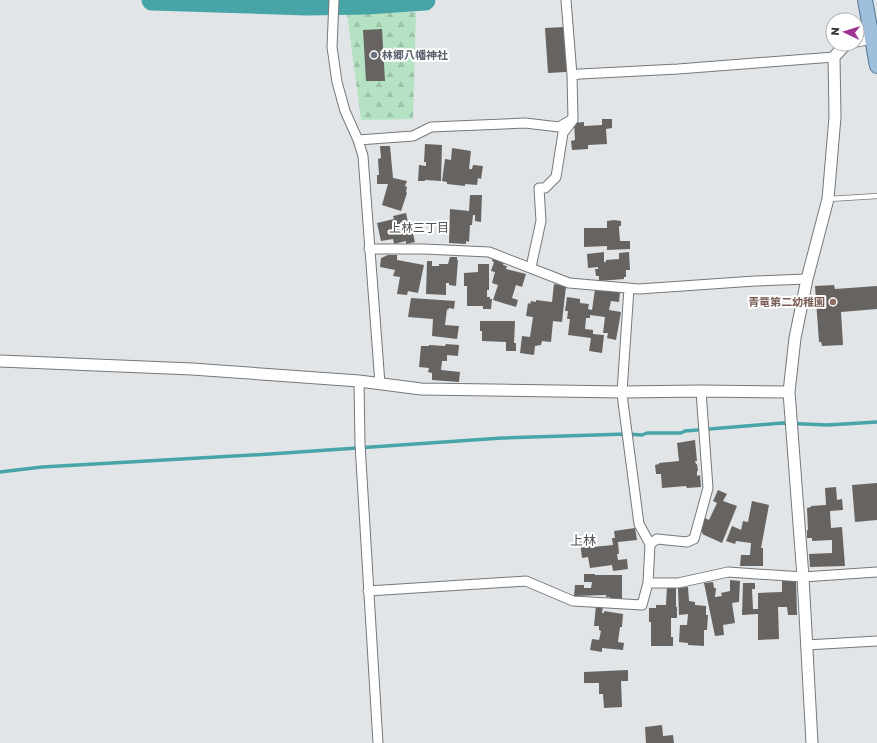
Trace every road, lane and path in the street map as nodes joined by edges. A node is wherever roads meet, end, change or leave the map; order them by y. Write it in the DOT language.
graph roads {
  1 [pos="566,0"];
  2 [pos="865,0"];
  3 [pos="334,1"];
  4 [pos="871,38"];
  5 [pos="865,39"];
  6 [pos="839,52"];
  7 [pos="834,57"];
  8 [pos="877,66"];
  9 [pos="572,75"];
  10 [pos="573,120"];
  11 [pos="358,140"];
  12 [pos="877,196"];
  13 [pos="828,199"];
  14 [pos="369,249"];
  15 [pos="531,267"];
  16 [pos="807,279"];
  17 [pos="629,288"];
  18 [pos="0,361"];
  19 [pos="359,381"];
  20 [pos="380,384"];
  21 [pos="702,391"];
  22 [pos="622,392"];
  23 [pos="789,392"];
  24 [pos="650,544"];
  25 [pos="877,572"];
  26 [pos="803,577"];
  27 [pos="648,583"];
  28 [pos="368,591"];
  29 [pos="877,641"];
  30 [pos="806,645"];
  31 [pos="378,743"];
  32 [pos="812,743"];
  1 -- 9 [label="street"];
  2 -- 4 [label="main road"];
  3 -- 11 [label="street"];
  4 -- 5 [label="street"];
  4 -- 8 [label="main road"];
  6 -- 7 [label="street"];
  7 -- 9 [label="street"];
  7 -- 13 [label="street"];
  9 -- 10 [label="street"];
  10 -- 11 [label="street"];
  10 -- 15 [label="street"];
  11 -- 14 [label="street"];
  12 -- 13 [label="lane"];
  13 -- 16 [label="street"];
  14 -- 15 [label="street"];
  14 -- 20 [label="street"];
  15 -- 17 [label="street"];
  16 -- 17 [label="street"];
  16 -- 23 [label="street"];
  17 -- 22 [label="street"];
  18 -- 19 [label="street"];
  19 -- 20 [label="street"];
  19 -- 28 [label="street"];
  20 -- 22 [label="street"];
  21 -- 22 [label="street"];
  21 -- 23 [label="street"];
  21 -- 24 [label="street"];
  22 -- 24 [label="street"];
  23 -- 26 [label="street"];
  24 -- 27 [label="street"];
  25 -- 26 [label="street"];
  26 -- 27 [label="street"];
  26 -- 30 [label="street"];
  27 -- 28 [label="street"];
  28 -- 31 [label="street"];
  29 -- 30 [label="street"];
  30 -- 32 [label="street"];
}
